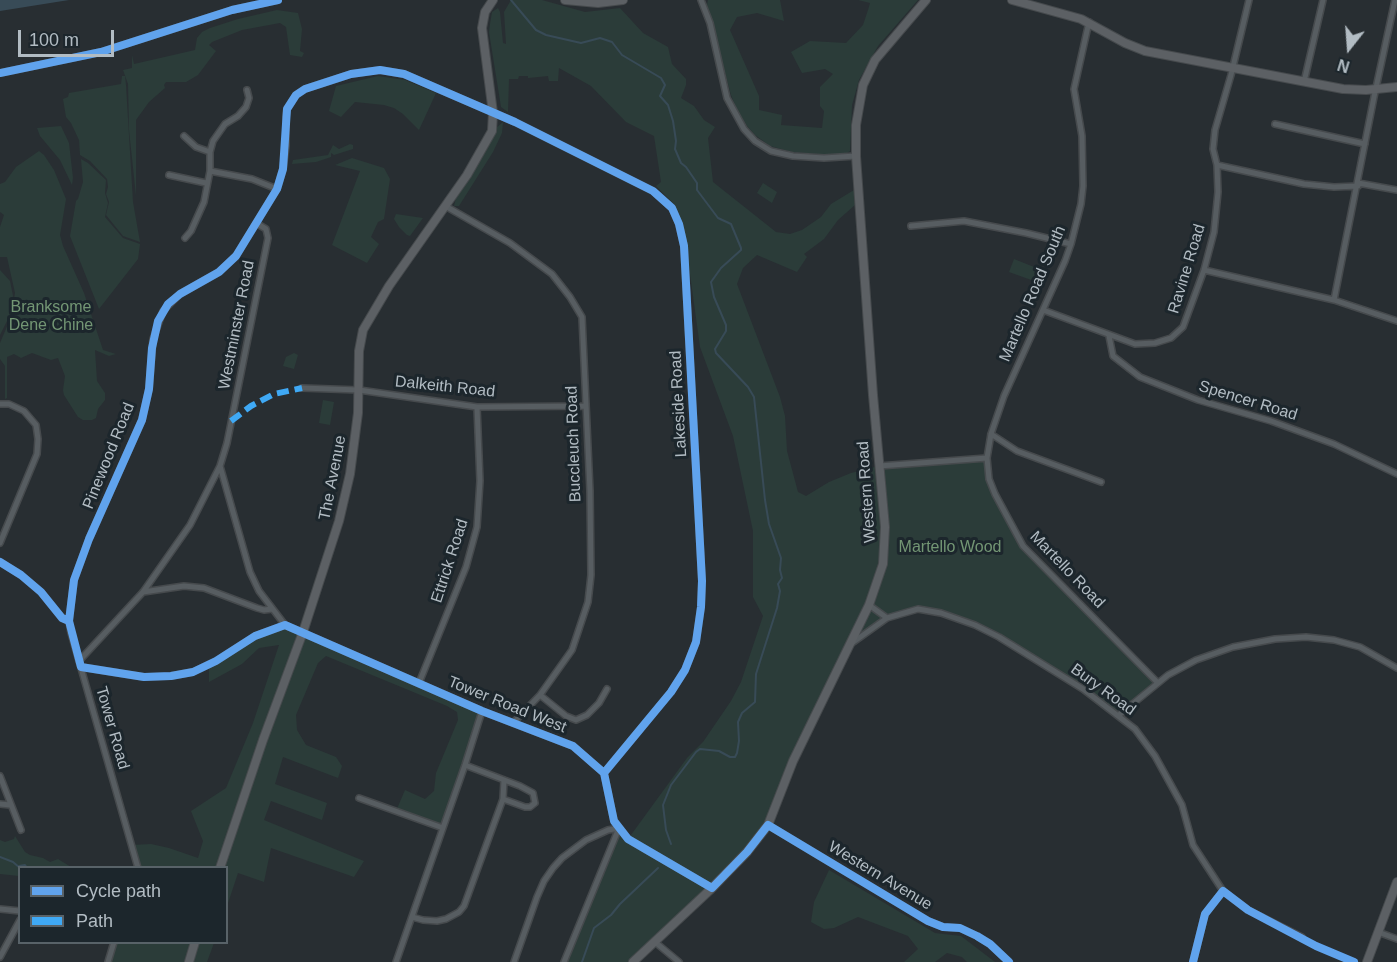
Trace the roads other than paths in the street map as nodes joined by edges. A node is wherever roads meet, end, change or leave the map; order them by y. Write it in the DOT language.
graph roads {
  1 [pos="278,0"];
  2 [pos="493,0"];
  3 [pos="565,0"];
  4 [pos="623,0"];
  5 [pos="701,0"];
  6 [pos="926,0"];
  7 [pos="1012,0"];
  8 [pos="1249,0"];
  9 [pos="1323,0"];
  10 [pos="1395,0"];
  11 [pos="1040,3"];
  12 [pos="1395,9"];
  13 [pos="1089,22"];
  14 [pos="1233,68"];
  15 [pos="0,73"];
  16 [pos="1304,82"];
  17 [pos="1397,87"];
  18 [pos="1376,89"];
  19 [pos="248,90"];
  20 [pos="493,113"];
  21 [pos="1275,124"];
  22 [pos="184,136"];
  23 [pos="1365,144"];
  24 [pos="210,152"];
  25 [pos="856,156"];
  26 [pos="1216,165"];
  27 [pos="210,171"];
  28 [pos="169,175"];
  29 [pos="206,183"];
  30 [pos="1358,184"];
  31 [pos="277,189"];
  32 [pos="1397,190"];
  33 [pos="447,207"];
  34 [pos="256,223"];
  35 [pos="911,226"];
  36 [pos="185,238"];
  37 [pos="1071,244"];
  38 [pos="1204,270"];
  39 [pos="1334,300"];
  40 [pos="1043,310"];
  41 [pos="1397,321"];
  42 [pos="1109,336"];
  43 [pos="302,388"];
  44 [pos="359,390"];
  45 [pos="1004,396"];
  46 [pos="0,404"];
  47 [pos="477,406"];
  48 [pos="586,406"];
  49 [pos="991,434"];
  50 [pos="987,458"];
  51 [pos="220,466"];
  52 [pos="879,466"];
  53 [pos="1397,474"];
  54 [pos="1101,482"];
  55 [pos="0,543"];
  56 [pos="0,562"];
  57 [pos="143,592"];
  58 [pos="869,605"];
  59 [pos="272,609"];
  60 [pos="887,618"];
  61 [pos="69,621"];
  62 [pos="285,625"];
  63 [pos="303,632"];
  64 [pos="848,645"];
  65 [pos="80,664"];
  66 [pos="1397,668"];
  67 [pos="419,683"];
  68 [pos="1158,683"];
  69 [pos="607,689"];
  70 [pos="540,695"];
  71 [pos="482,711"];
  72 [pos="1119,716"];
  73 [pos="513,723"];
  74 [pos="465,765"];
  75 [pos="604,773"];
  76 [pos="0,776"];
  77 [pos="504,780"];
  78 [pos="359,798"];
  79 [pos="503,799"];
  80 [pos="0,804"];
  81 [pos="10,805"];
  82 [pos="768,825"];
  83 [pos="443,828"];
  84 [pos="619,828"];
  85 [pos="21,831"];
  86 [pos="138,866"];
  87 [pos="220,866"];
  88 [pos="1397,882"];
  89 [pos="712,888"];
  90 [pos="1223,891"];
  91 [pos="0,909"];
  92 [pos="18,911"];
  93 [pos="412,917"];
  94 [pos="18,924"];
  95 [pos="1378,932"];
  96 [pos="1302,937"];
  97 [pos="1397,939"];
  98 [pos="655,942"];
  99 [pos="113,944"];
  100 [pos="194,944"];
  101 [pos="0,957"];
  102 [pos="108,962"];
  103 [pos="189,962"];
  104 [pos="396,962"];
  105 [pos="514,962"];
  106 [pos="564,962"];
  107 [pos="633,962"];
  108 [pos="679,962"];
  109 [pos="1009,962"];
  110 [pos="1192,962"];
  111 [pos="1367,962"];
  1 -- 15 [label="street"];
  2 -- 20 [label="main road, The Avenue"];
  3 -- 4 [label="main road"];
  5 -- 25 [label="street"];
  6 -- 25 [label="main road, Western Road"];
  7 -- 11 [label="main road"];
  8 -- 14 [label="street, Ravine Road"];
  9 -- 16 [label="street"];
  10 -- 12 [label="street"];
  11 -- 13 [label="main road"];
  12 -- 18 [label="street"];
  13 -- 14 [label="main road"];
  13 -- 37 [label="street, Martello Road South"];
  14 -- 16 [label="main road"];
  14 -- 26 [label="street, Ravine Road"];
  16 -- 18 [label="main road"];
  17 -- 18 [label="main road"];
  18 -- 23 [label="street"];
  19 -- 24 [label="street"];
  20 -- 31 [label="street"];
  20 -- 33 [label="main road, The Avenue"];
  20 -- 75 [label="street, Lakeside Road"];
  21 -- 23 [label="street"];
  22 -- 24 [label="street"];
  23 -- 30 [label="street"];
  24 -- 27 [label="street"];
  25 -- 52 [label="main road, Western Road"];
  26 -- 30 [label="street"];
  26 -- 38 [label="street, Ravine Road"];
  27 -- 29 [label="street"];
  27 -- 31 [label="street"];
  28 -- 29 [label="street"];
  29 -- 36 [label="street"];
  30 -- 32 [label="street"];
  30 -- 39 [label="street"];
  31 -- 34 [label="street"];
  33 -- 44 [label="main road, The Avenue"];
  33 -- 48 [label="street, Buccleuch Road"];
  34 -- 51 [label="street, Westminster Road"];
  34 -- 61 [label="street, Pinewood Road"];
  35 -- 37 [label="street"];
  37 -- 40 [label="street, Martello Road South"];
  38 -- 39 [label="street"];
  38 -- 42 [label="street, Ravine Road"];
  39 -- 41 [label="street"];
  40 -- 42 [label="street, Ravine Road"];
  40 -- 45 [label="street, Martello Road South"];
  42 -- 53 [label="street, Spencer Road"];
  43 -- 44 [label="street, Dalkeith Road"];
  44 -- 47 [label="street, Dalkeith Road"];
  44 -- 63 [label="main road, The Avenue"];
  45 -- 49 [label="street, Martello Road"];
  46 -- 55 [label="street"];
  47 -- 48 [label="street, Dalkeith Road"];
  47 -- 67 [label="street, Ettrick Road"];
  48 -- 70 [label="street, Buccleuch Road"];
  49 -- 50 [label="street, Martello Road"];
  49 -- 54 [label="street"];
  50 -- 52 [label="street"];
  50 -- 68 [label="street, Martello Road"];
  51 -- 57 [label="street"];
  51 -- 59 [label="street"];
  52 -- 58 [label="main road, Western Road"];
  56 -- 61 [label="street"];
  57 -- 59 [label="street"];
  57 -- 65 [label="street"];
  58 -- 60 [label="street"];
  58 -- 64 [label="main road, Western Road"];
  59 -- 62 [label="street"];
  60 -- 64 [label="street, Bury Road"];
  60 -- 72 [label="street, Bury Road"];
  61 -- 65 [label="street, Pinewood Road"];
  62 -- 63 [label="street, Tower Road West"];
  62 -- 65 [label="street, Tower Road"];
  63 -- 67 [label="street, Tower Road West"];
  63 -- 87 [label="main road, The Avenue"];
  64 -- 82 [label="main road, Western Road"];
  65 -- 86 [label="street, Tower Road"];
  66 -- 68 [label="street"];
  67 -- 71 [label="street, Tower Road West"];
  68 -- 72 [label="street"];
  69 -- 70 [label="street"];
  70 -- 73 [label="street, Buccleuch Road"];
  71 -- 73 [label="street, Tower Road West"];
  71 -- 74 [label="street"];
  72 -- 90 [label="street, Bury Road"];
  73 -- 75 [label="street, Tower Road West"];
  74 -- 77 [label="street"];
  74 -- 83 [label="street"];
  75 -- 84 [label="street"];
  76 -- 81 [label="street"];
  77 -- 79 [label="street"];
  77 -- 79 [label="street"];
  78 -- 83 [label="street"];
  79 -- 93 [label="street"];
  80 -- 81 [label="street"];
  81 -- 85 [label="street"];
  82 -- 89 [label="main road, Western Road"];
  82 -- 109 [label="street, Western Avenue"];
  83 -- 93 [label="street"];
  84 -- 89 [label="street"];
  84 -- 105 [label="street"];
  84 -- 106 [label="street"];
  88 -- 95 [label="main road"];
  89 -- 98 [label="main road, Western Road"];
  90 -- 96 [label="street, Bury Road"];
  90 -- 110 [label="street"];
  91 -- 92 [label="street"];
  93 -- 104 [label="street"];
  94 -- 101 [label="street"];
  95 -- 97 [label="street"];
  95 -- 111 [label="main road"];
  98 -- 107 [label="main road, Western Road"];
  98 -- 108 [label="street"];
  99 -- 102 [label="street"];
  100 -- 103 [label="main road"];
}
